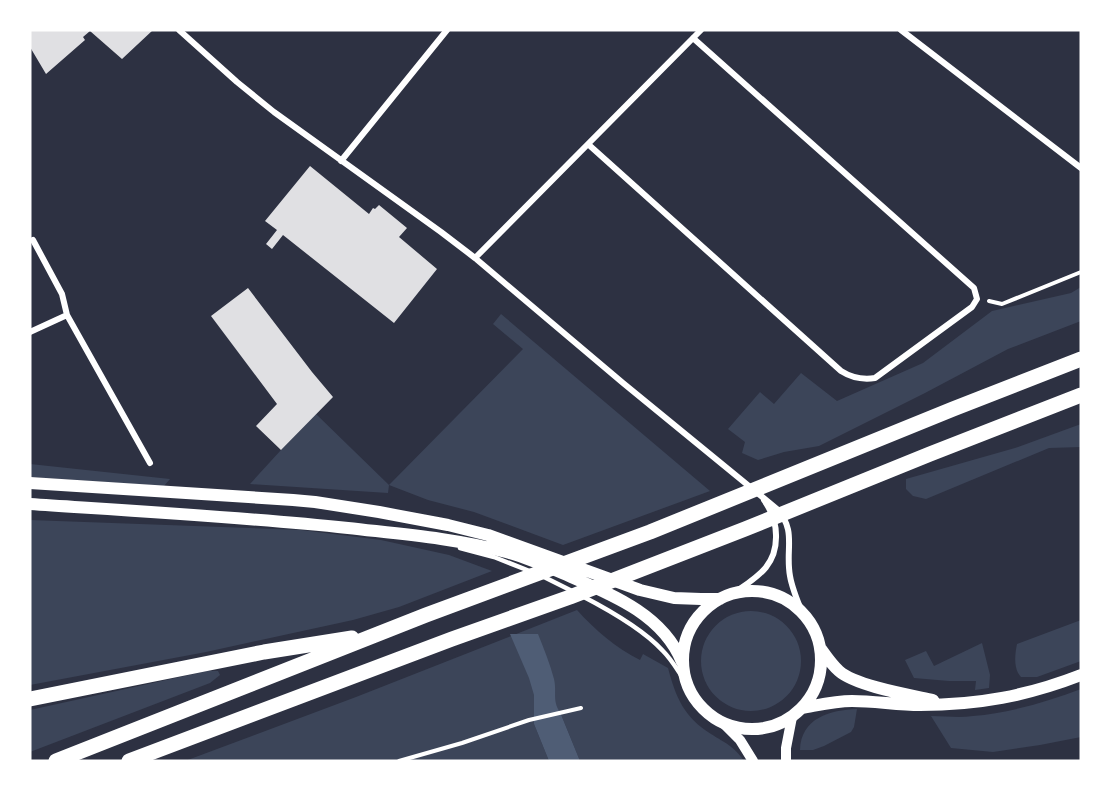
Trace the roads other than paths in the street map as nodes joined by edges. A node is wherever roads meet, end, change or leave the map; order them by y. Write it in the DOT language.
graph roads {
  1 [pos="179,30"];
  2 [pos="447,30"];
  3 [pos="701,30"];
  4 [pos="901,30"];
  5 [pos="693,38"];
  6 [pos="589,145"];
  7 [pos="340,160"];
  8 [pos="1081,168"];
  9 [pos="33,240"];
  10 [pos="475,258"];
  11 [pos="67,315"];
  12 [pos="30,332"];
  13 [pos="1081,359"];
  14 [pos="1081,395"];
  15 [pos="1081,402"];
  16 [pos="1037,412"];
  17 [pos="150,463"];
  18 [pos="30,483"];
  19 [pos="760,495"];
  20 [pos="30,504"];
  21 [pos="423,537"];
  22 [pos="735,593"];
  23 [pos="720,598"];
  24 [pos="802,612"];
  25 [pos="381,633"];
  26 [pos="821,649"];
  27 [pos="682,662"];
  28 [pos="1081,675"];
  29 [pos="685,681"];
  30 [pos="30,699"];
  31 [pos="952,704"];
  32 [pos="802,708"];
  33 [pos="792,717"];
  34 [pos="725,725"];
  35 [pos="56,761"];
  36 [pos="129,761"];
  37 [pos="753,761"];
  38 [pos="786,761"];
  1 -- 7 [label="street"];
  2 -- 7 [label="street"];
  3 -- 5 [label="street"];
  4 -- 8 [label="street"];
  5 -- 6 [label="street"];
  5 -- 6 [label="street"];
  6 -- 10 [label="street"];
  7 -- 10 [label="street"];
  9 -- 11 [label="street"];
  10 -- 19 [label="street"];
  11 -- 12 [label="street"];
  11 -- 17 [label="street"];
  13 -- 25 [label="main road"];
  14 -- 16 [label="main road"];
  15 -- 16 [label="main road"];
  16 -- 36 [label="main road"];
  18 -- 23 [label="main road"];
  19 -- 22 [label="street"];
  19 -- 24 [label="street"];
  20 -- 21 [label="main road"];
  21 -- 27 [label="main road"];
  21 -- 29 [label="lane"];
  22 -- 23 [label="main road"];
  22 -- 24 [label="main road"];
  23 -- 27 [label="main road"];
  24 -- 26 [label="main road"];
  25 -- 30 [label="main road"];
  25 -- 35 [label="main road"];
  26 -- 31 [label="main road"];
  26 -- 32 [label="main road"];
  27 -- 29 [label="main road"];
  28 -- 31 [label="main road"];
  29 -- 34 [label="main road"];
  31 -- 32 [label="main road"];
  32 -- 33 [label="main road"];
  33 -- 34 [label="main road"];
  33 -- 38 [label="street"];
  34 -- 37 [label="street"];
}
